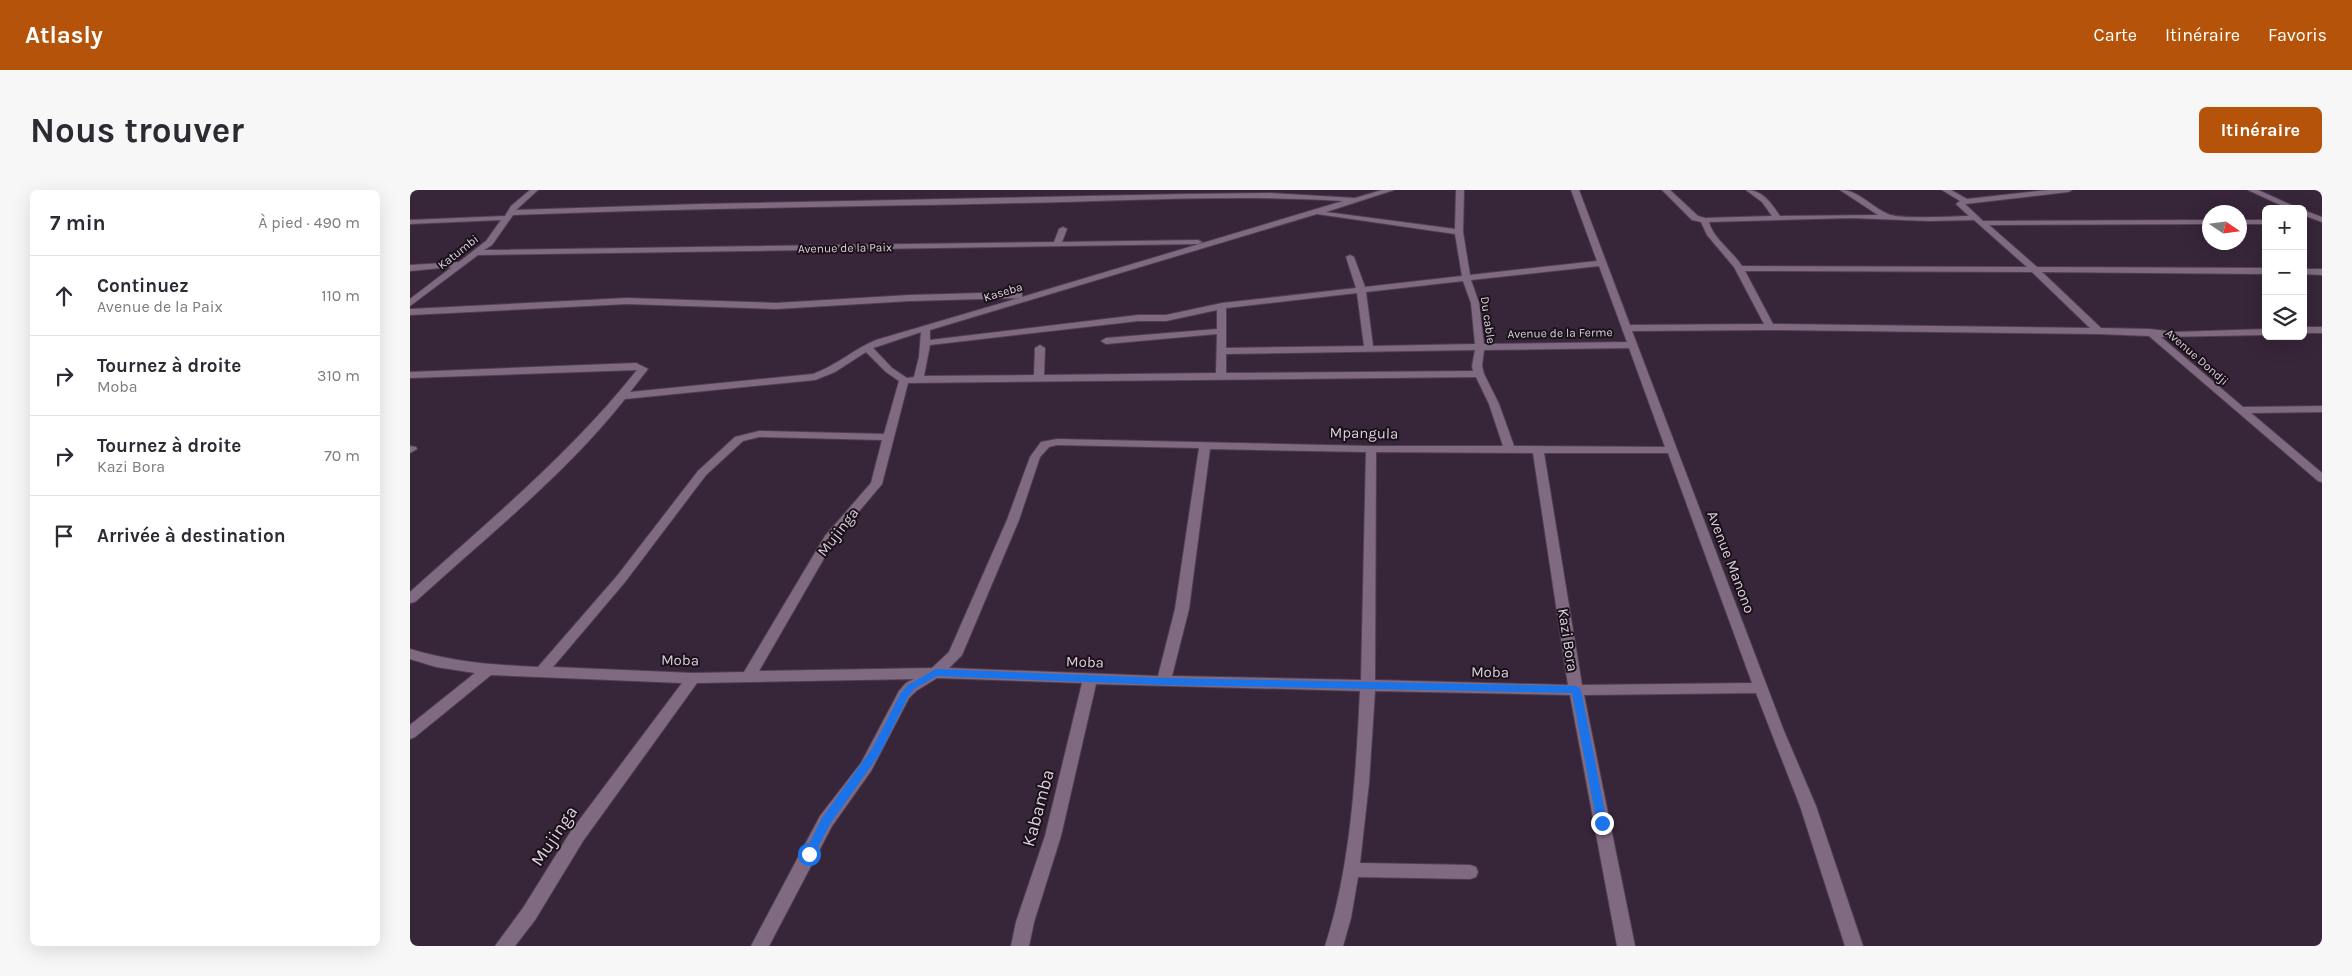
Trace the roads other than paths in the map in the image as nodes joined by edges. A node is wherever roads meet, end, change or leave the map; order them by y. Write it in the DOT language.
graph roads {
  1 [pos="534,190"];
  2 [pos="1084,190"];
  3 [pos="1390,190"];
  4 [pos="1460,190"];
  5 [pos="1575,190"];
  6 [pos="1666,190"];
  7 [pos="1750,190"];
  8 [pos="1844,190"];
  9 [pos="1946,190"];
  10 [pos="2068,190"];
  11 [pos="2252,190"];
  12 [pos="2053,191"];
  13 [pos="1182,193"];
  14 [pos="1082,200"];
  15 [pos="1354,200"];
  16 [pos="1964,202"];
  17 [pos="2287,205"];
  18 [pos="1315,212"];
  19 [pos="2307,214"];
  20 [pos="508,216"];
  21 [pos="1885,216"];
  22 [pos="1777,217"];
  23 [pos="1704,220"];
  24 [pos="1977,221"];
  25 [pos="2307,221"];
  26 [pos="2322,221"];
  27 [pos="410,222"];
  28 [pos="2202,222"];
  29 [pos="2247,222"];
  30 [pos="2262,222"];
  31 [pos="1063,229"];
  32 [pos="1459,232"];
  33 [pos="1215,242"];
  34 [pos="1057,244"];
  35 [pos="476,253"];
  36 [pos="1350,257"];
  37 [pos="1602,263"];
  38 [pos="461,264"];
  39 [pos="410,268"];
  40 [pos="1738,268"];
  41 [pos="2036,271"];
  42 [pos="2262,271"];
  43 [pos="2307,272"];
  44 [pos="2322,272"];
  45 [pos="1466,278"];
  46 [pos="1361,290"];
  47 [pos="1036,295"];
  48 [pos="410,303"];
  49 [pos="1222,306"];
  50 [pos="410,312"];
  51 [pos="1770,327"];
  52 [pos="926,328"];
  53 [pos="1627,328"];
  54 [pos="2307,330"];
  55 [pos="2322,330"];
  56 [pos="1222,331"];
  57 [pos="2098,331"];
  58 [pos="2149,332"];
  59 [pos="2262,332"];
  60 [pos="1106,341"];
  61 [pos="925,343"];
  62 [pos="1632,345"];
  63 [pos="866,347"];
  64 [pos="1480,347"];
  65 [pos="1040,348"];
  66 [pos="1368,349"];
  67 [pos="1222,351"];
  68 [pos="1479,374"];
  69 [pos="410,375"];
  70 [pos="1221,376"];
  71 [pos="918,379"];
  72 [pos="1038,379"];
  73 [pos="905,381"];
  74 [pos="623,396"];
  75 [pos="2322,409"];
  76 [pos="2239,410"];
  77 [pos="887,437"];
  78 [pos="1205,444"];
  79 [pos="1509,448"];
  80 [pos="1371,449"];
  81 [pos="1670,450"];
  82 [pos="1538,451"];
  83 [pos="2322,480"];
  84 [pos="410,599"];
  85 [pos="410,654"];
  86 [pos="488,670"];
  87 [pos="542,672"];
  88 [pos="936,673"];
  89 [pos="749,676"];
  90 [pos="693,678"];
  91 [pos="1090,678"];
  92 [pos="1164,681"];
  93 [pos="1369,685"];
  94 [pos="1762,688"];
  95 [pos="1576,690"];
  96 [pos="410,733"];
  97 [pos="1350,870"];
  98 [pos="1470,872"];
  99 [pos="504,946"];
  100 [pos="760,946"];
  101 [pos="1020,946"];
  102 [pos="1334,946"];
  103 [pos="1626,946"];
  104 [pos="1854,946"];
  1 -- 20 [label="street, Katumbi"];
  2 -- 14 [label="street"];
  3 -- 15 [label="street, Kaseba"];
  4 -- 32 [label="street, Du cable"];
  5 -- 37 [label="street, Avenue Manono"];
  6 -- 23 [label="street"];
  7 -- 22 [label="street"];
  8 -- 21 [label="street"];
  9 -- 16 [label="street"];
  10 -- 12 [label="street"];
  11 -- 17 [label="street"];
  12 -- 16 [label="street"];
  13 -- 14 [label="street"];
  13 -- 15 [label="street"];
  14 -- 20 [label="street"];
  15 -- 18 [label="street, Kaseba"];
  16 -- 24 [label="street"];
  18 -- 32 [label="street"];
  18 -- 33 [label="street, Kaseba"];
  19 -- 26 [label="street"];
  20 -- 27 [label="street"];
  20 -- 35 [label="street, Katumbi"];
  21 -- 22 [label="street"];
  21 -- 24 [label="street"];
  22 -- 23 [label="street"];
  23 -- 40 [label="street"];
  24 -- 28 [label="street"];
  24 -- 41 [label="street"];
  25 -- 26 [label="street"];
  29 -- 30 [label="street"];
  31 -- 34 [label="street"];
  32 -- 45 [label="street, Du cable"];
  33 -- 34 [label="street, Avenue de la Paix"];
  33 -- 47 [label="street, Kaseba"];
  34 -- 35 [label="street, Avenue de la Paix"];
  35 -- 38 [label="street, Katumbi"];
  36 -- 46 [label="street"];
  37 -- 45 [label="street"];
  37 -- 53 [label="street, Avenue Manono"];
  38 -- 39 [label="street"];
  38 -- 48 [label="street, Katumbi"];
  40 -- 41 [label="street"];
  40 -- 51 [label="street"];
  41 -- 42 [label="street"];
  41 -- 57 [label="street"];
  43 -- 44 [label="street"];
  45 -- 46 [label="street"];
  45 -- 64 [label="street, Du cable"];
  46 -- 49 [label="street"];
  46 -- 66 [label="street"];
  47 -- 50 [label="street"];
  47 -- 52 [label="street, Kaseba"];
  49 -- 56 [label="street"];
  49 -- 61 [label="street"];
  51 -- 53 [label="street, Avenue Dondji"];
  51 -- 57 [label="street, Avenue Dondji"];
  52 -- 61 [label="street"];
  52 -- 63 [label="street, Kaseba"];
  53 -- 62 [label="street, Avenue Manono"];
  54 -- 55 [label="street"];
  56 -- 60 [label="street"];
  56 -- 67 [label="street"];
  57 -- 58 [label="street, Avenue Dondji"];
  58 -- 59 [label="street"];
  58 -- 76 [label="street, Avenue Dondji"];
  61 -- 71 [label="street"];
  62 -- 64 [label="street, Avenue de la Ferme"];
  62 -- 81 [label="street, Avenue Manono"];
  63 -- 73 [label="street"];
  63 -- 74 [label="street, Kaseba"];
  64 -- 66 [label="street, Avenue de la Ferme"];
  64 -- 68 [label="street, Du cable"];
  65 -- 72 [label="street"];
  66 -- 67 [label="street, Avenue de la Ferme"];
  67 -- 70 [label="street"];
  68 -- 70 [label="street"];
  68 -- 79 [label="street, Du cable"];
  69 -- 74 [label="street"];
  70 -- 72 [label="street"];
  71 -- 72 [label="street"];
  71 -- 73 [label="street"];
  73 -- 77 [label="street, Mujinga"];
  74 -- 84 [label="street"];
  75 -- 76 [label="street"];
  76 -- 83 [label="street, Avenue Dondji"];
  77 -- 87 [label="street"];
  77 -- 89 [label="street, Mujinga"];
  78 -- 80 [label="street, Mpangula"];
  78 -- 88 [label="street, Mpangula"];
  78 -- 92 [label="street"];
  79 -- 80 [label="street, Mpangula"];
  79 -- 82 [label="street, Mpangula"];
  80 -- 93 [label="street"];
  81 -- 82 [label="street, Mpangula"];
  81 -- 94 [label="street, Avenue Manono"];
  82 -- 95 [label="street, Kazi Bora"];
  85 -- 86 [label="street, Moba"];
  86 -- 87 [label="street, Moba"];
  86 -- 96 [label="street"];
  87 -- 90 [label="street, Moba"];
  88 -- 89 [label="street, Moba"];
  88 -- 91 [label="street, Moba"];
  88 -- 100 [label="street"];
  89 -- 90 [label="street, Moba"];
  90 -- 99 [label="street, Mujinga"];
  91 -- 92 [label="street, Moba"];
  91 -- 101 [label="street, Kabamba"];
  92 -- 93 [label="street, Moba"];
  93 -- 95 [label="street, Moba"];
  93 -- 97 [label="street"];
  94 -- 95 [label="street, Moba"];
  94 -- 104 [label="street, Avenue Manono"];
  95 -- 103 [label="street, Kazi Bora"];
  97 -- 98 [label="street"];
  97 -- 102 [label="street"];
}
